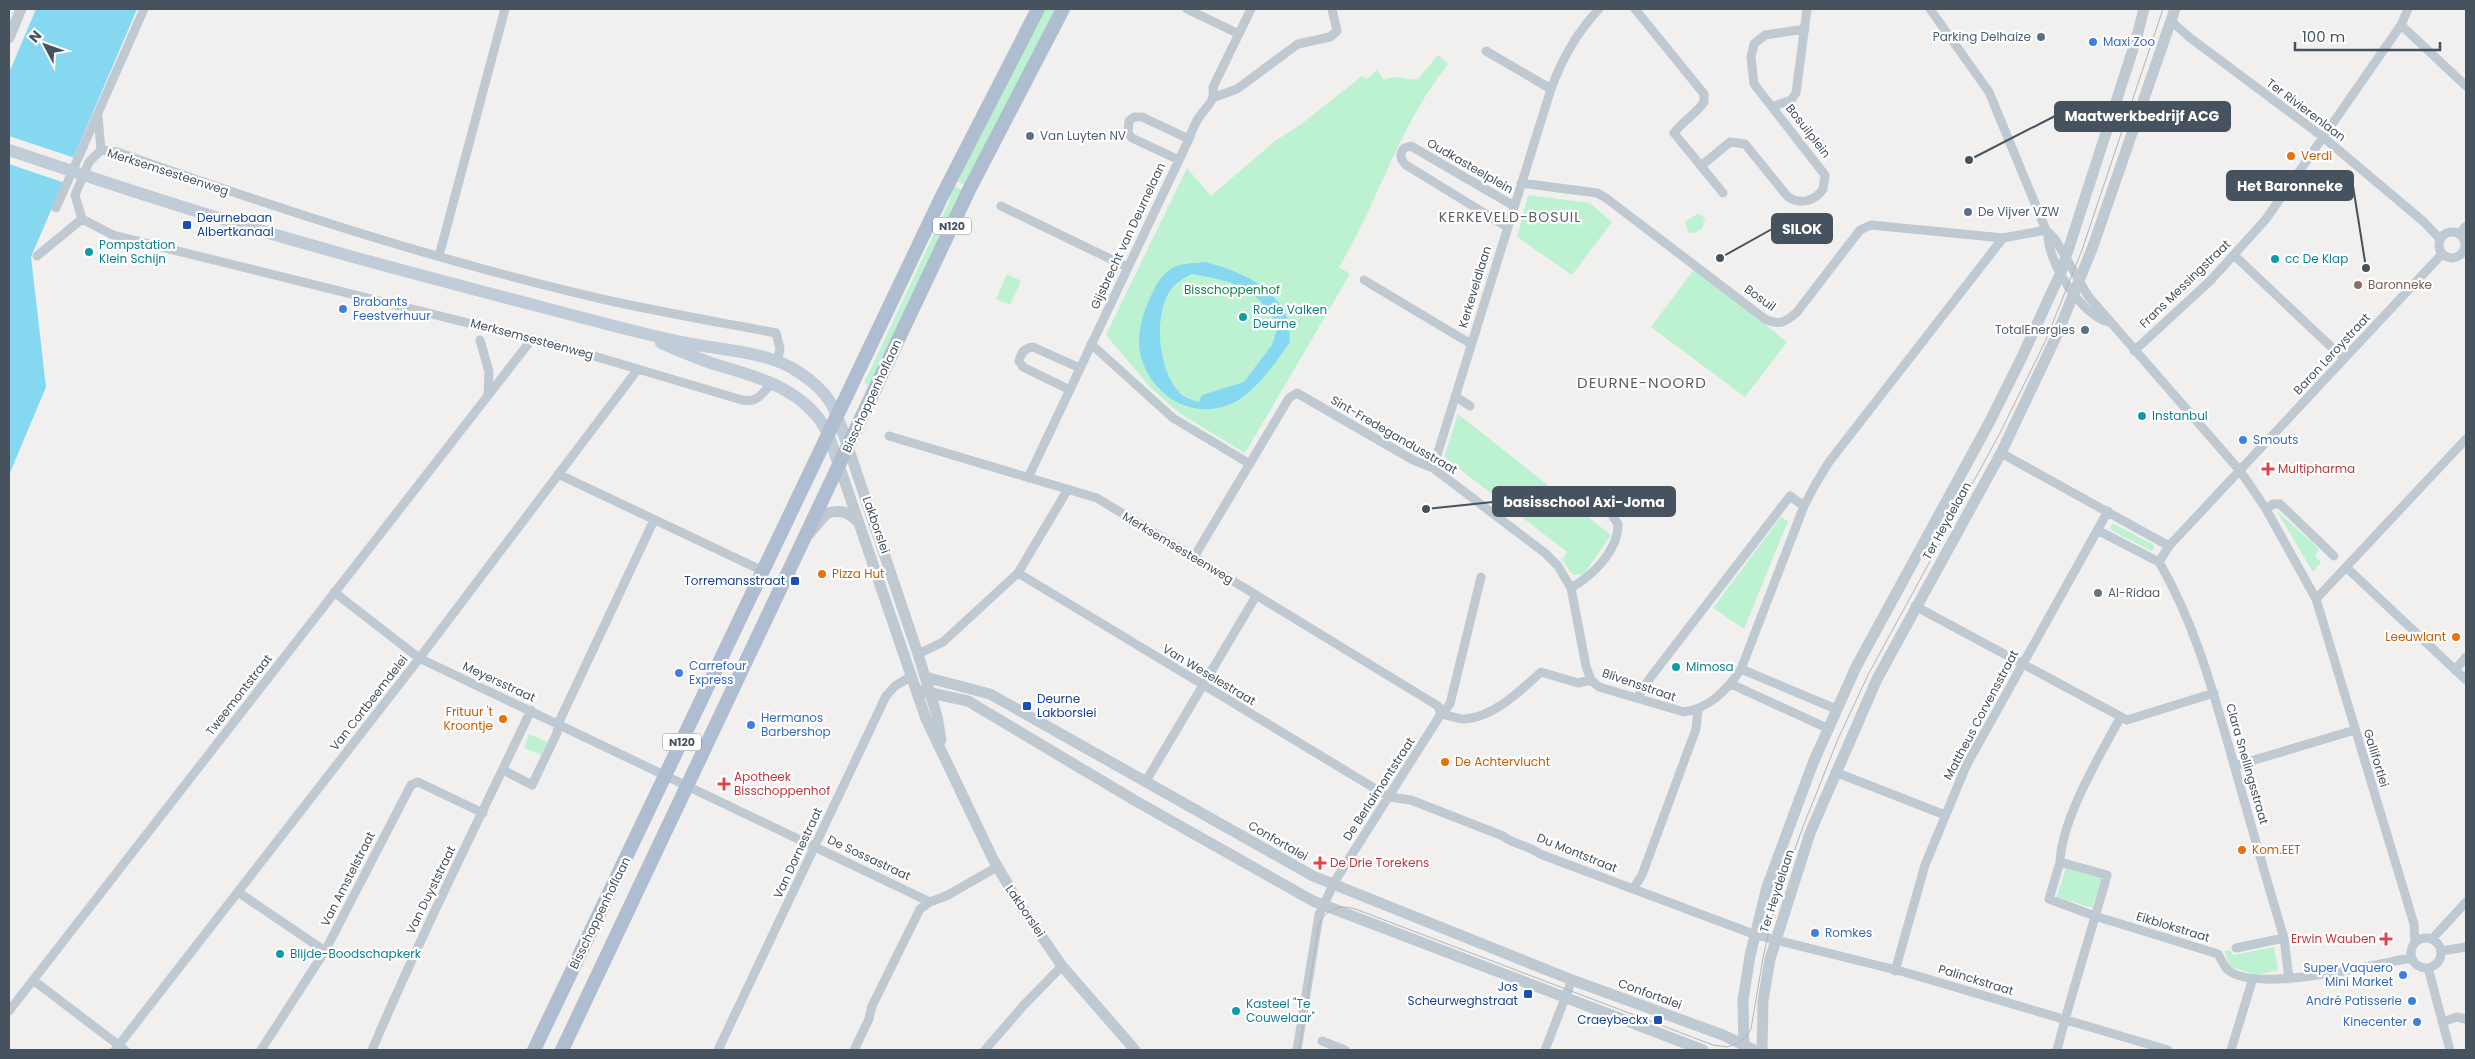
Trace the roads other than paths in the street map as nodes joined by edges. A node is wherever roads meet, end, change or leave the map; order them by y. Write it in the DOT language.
graph roads {
  1 [pos="21,9"];
  2 [pos="144,9"];
  3 [pos="505,9"];
  4 [pos="1038,9"];
  5 [pos="1063,9"];
  6 [pos="1187,9"];
  7 [pos="1251,9"];
  8 [pos="1332,9"];
  9 [pos="1599,9"];
  10 [pos="1635,9"];
  11 [pos="1806,9"];
  12 [pos="1930,9"];
  13 [pos="2144,9"];
  14 [pos="2175,9"];
  15 [pos="2408,9"];
  16 [pos="2171,21"];
  17 [pos="2401,25"];
  18 [pos="1805,29"];
  19 [pos="1239,34"];
  20 [pos="9,38"];
  21 [pos="1486,51"];
  22 [pos="2466,86"];
  23 [pos="1551,89"];
  24 [pos="1215,97"];
  25 [pos="1772,107"];
  26 [pos="98,114"];
  27 [pos="2323,137"];
  28 [pos="1189,139"];
  29 [pos="9,150"];
  30 [pos="102,150"];
  31 [pos="1179,160"];
  32 [pos="1701,166"];
  33 [pos="1521,183"];
  34 [pos="1723,193"];
  35 [pos="1001,206"];
  36 [pos="1514,206"];
  37 [pos="56,208"];
  38 [pos="82,219"];
  39 [pos="2466,226"];
  40 [pos="1507,227"];
  41 [pos="2047,231"];
  42 [pos="2459,234"];
  43 [pos="2442,237"];
  44 [pos="2003,238"];
  45 [pos="2442,254"];
  46 [pos="37,256"];
  47 [pos="439,256"];
  48 [pos="2235,256"];
  49 [pos="2464,256"];
  50 [pos="2066,258"];
  51 [pos="1127,267"];
  52 [pos="2061,272"];
  53 [pos="1364,280"];
  54 [pos="2079,281"];
  55 [pos="2074,294"];
  56 [pos="2110,322"];
  57 [pos="619,327"];
  58 [pos="532,338"];
  59 [pos="480,340"];
  60 [pos="1091,344"];
  61 [pos="1471,344"];
  62 [pos="2134,351"];
  63 [pos="2344,359"];
  64 [pos="777,362"];
  65 [pos="1080,368"];
  66 [pos="638,369"];
  67 [pos="771,384"];
  68 [pos="1070,390"];
  69 [pos="488,393"];
  70 [pos="1455,396"];
  71 [pos="1470,406"];
  72 [pos="838,414"];
  73 [pos="828,434"];
  74 [pos="889,436"];
  75 [pos="2466,439"];
  76 [pos="848,447"];
  77 [pos="2000,453"];
  78 [pos="1250,464"];
  79 [pos="839,465"];
  80 [pos="1433,468"];
  81 [pos="2241,472"];
  82 [pos="558,474"];
  83 [pos="1028,478"];
  84 [pos="1068,489"];
  85 [pos="1804,506"];
  86 [pos="2266,509"];
  87 [pos="2108,511"];
  88 [pos="1612,517"];
  89 [pos="654,520"];
  90 [pos="857,522"];
  91 [pos="2097,530"];
  92 [pos="802,540"];
  93 [pos="2169,546"];
  94 [pos="884,549"];
  95 [pos="868,554"];
  96 [pos="2334,556"];
  97 [pos="1194,557"];
  98 [pos="2160,562"];
  99 [pos="2347,568"];
  100 [pos="763,572"];
  101 [pos="1018,573"];
  102 [pos="1480,577"];
  103 [pos="1571,588"];
  104 [pos="334,592"];
  105 [pos="1256,596"];
  106 [pos="2316,599"];
  107 [pos="1915,606"];
  108 [pos="918,654"];
  109 [pos="2466,657"];
  110 [pos="419,658"];
  111 [pos="2022,665"];
  112 [pos="1741,669"];
  113 [pos="2455,670"];
  114 [pos="912,676"];
  115 [pos="925,677"];
  116 [pos="1590,680"];
  117 [pos="2466,680"];
  118 [pos="1731,684"];
  119 [pos="1202,686"];
  120 [pos="917,690"];
  121 [pos="976,691"];
  122 [pos="2214,693"];
  123 [pos="930,694"];
  124 [pos="1637,698"];
  125 [pos="972,704"];
  126 [pos="1836,709"];
  127 [pos="531,710"];
  128 [pos="1698,710"];
  129 [pos="1441,714"];
  130 [pos="2120,718"];
  131 [pos="558,724"];
  132 [pos="1827,728"];
  133 [pos="2355,730"];
  134 [pos="943,754"];
  135 [pos="2234,766"];
  136 [pos="503,770"];
  137 [pos="1835,772"];
  138 [pos="666,776"];
  139 [pos="1146,781"];
  140 [pos="688,787"];
  141 [pos="1389,796"];
  142 [pos="483,814"];
  143 [pos="1945,815"];
  144 [pos="816,847"];
  145 [pos="2060,862"];
  146 [pos="994,868"];
  147 [pos="1334,885"];
  148 [pos="1633,889"];
  149 [pos="238,892"];
  150 [pos="930,902"];
  151 [pos="2466,902"];
  152 [pos="1324,905"];
  153 [pos="2095,916"];
  154 [pos="1756,935"];
  155 [pos="2284,938"];
  156 [pos="1776,939"];
  157 [pos="2424,939"];
  158 [pos="2466,947"];
  159 [pos="2236,948"];
  160 [pos="325,951"];
  161 [pos="2441,951"];
  162 [pos="2412,958"];
  163 [pos="2428,968"];
  164 [pos="1059,969"];
  165 [pos="1895,972"];
  166 [pos="2253,978"];
  167 [pos="2289,979"];
  168 [pos="33,980"];
  169 [pos="1572,980"];
  170 [pos="1566,997"];
  171 [pos="9,1011"];
  172 [pos="2466,1018"];
  173 [pos="2065,1020"];
  174 [pos="2442,1022"];
  175 [pos="1322,1041"];
  176 [pos="1747,1048"];
  177 [pos="120,1049"];
  178 [pos="261,1050"];
  179 [pos="372,1050"];
  180 [pos="534,1050"];
  181 [pos="562,1050"];
  182 [pos="718,1050"];
  183 [pos="854,1050"];
  184 [pos="985,1050"];
  185 [pos="1135,1050"];
  186 [pos="1297,1050"];
  187 [pos="1345,1050"];
  188 [pos="1545,1050"];
  189 [pos="1703,1050"];
  190 [pos="1762,1050"];
  191 [pos="2057,1050"];
  192 [pos="2168,1050"];
  193 [pos="2231,1050"];
  194 [pos="2450,1050"];
  1 -- 20 [label="street"];
  2 -- 26 [label="street"];
  3 -- 47 [label="street"];
  4 -- 72 [label="main road, Bisschoppenhoflaan / N120"];
  5 -- 76 [label="main road, Bisschoppenhoflaan / N120"];
  6 -- 19 [label="street"];
  7 -- 19 [label="street, Gijsbrecht van Deurnelaan"];
  8 -- 24 [label="street"];
  9 -- 23 [label="street, Kerkeveldlaan"];
  10 -- 32 [label="street"];
  11 -- 18 [label="street, Bosuilplein"];
  12 -- 41 [label="street, Gallifortlei"];
  13 -- 50 [label="street, Ter Heydelaan"];
  14 -- 16 [label="street, Ter Heydelaan"];
  15 -- 17 [label="street, Frans Messingstraat"];
  16 -- 27 [label="street, Ter Rivierenlaan"];
  16 -- 54 [label="street, Ter Heydelaan"];
  17 -- 22 [label="street"];
  17 -- 27 [label="street, Frans Messingstraat"];
  18 -- 25 [label="street, Bosuilplein"];
  18 -- 25 [label="street, Bosuilplein"];
  19 -- 24 [label="street, Gijsbrecht van Deurnelaan"];
  21 -- 23 [label="street"];
  23 -- 33 [label="street, Kerkeveldlaan"];
  24 -- 28 [label="street, Gijsbrecht van Deurnelaan"];
  25 -- 32 [label="street, Bosuilplein"];
  26 -- 30 [label="street"];
  26 -- 37 [label="street"];
  27 -- 43 [label="street, Ter Rivierenlaan"];
  27 -- 48 [label="street, Frans Messingstraat"];
  28 -- 31 [label="street, Gijsbrecht van Deurnelaan"];
  28 -- 31 [label="street"];
  29 -- 57 [label="main road"];
  30 -- 38 [label="street, Merksemsesteenweg"];
  30 -- 47 [label="street, Merksemsesteenweg"];
  31 -- 51 [label="street, Gijsbrecht van Deurnelaan"];
  32 -- 34 [label="street"];
  33 -- 36 [label="street, Kerkeveldlaan"];
  33 -- 44 [label="street, Bosuil"];
  35 -- 51 [label="street"];
  36 -- 40 [label="street, Kerkeveldlaan"];
  36 -- 40 [label="street, Oudkasteelplein"];
  38 -- 46 [label="street"];
  38 -- 58 [label="street, Merksemsesteenweg"];
  39 -- 42 [label="street"];
  40 -- 61 [label="street, Kerkeveldlaan"];
  41 -- 44 [label="street, Bosuil"];
  41 -- 50 [label="street, Gallifortlei"];
  41 -- 52 [label="street, Gallifortlei"];
  42 -- 43 [label="street"];
  42 -- 49 [label="street"];
  43 -- 45 [label="street"];
  44 -- 85 [label="street"];
  45 -- 49 [label="street"];
  45 -- 63 [label="street, Baron Leroystraat"];
  47 -- 64 [label="street, Merksemsesteenweg"];
  48 -- 62 [label="street, Frans Messingstraat"];
  48 -- 63 [label="street"];
  50 -- 52 [label="street, Ter Heydelaan"];
  50 -- 54 [label="street, Gallifortlei"];
  51 -- 60 [label="street, Gijsbrecht van Deurnelaan"];
  52 -- 55 [label="street, Gallifortlei"];
  52 -- 126 [label="street, Ter Heydelaan"];
  53 -- 61 [label="street"];
  54 -- 55 [label="street, Ter Heydelaan"];
  54 -- 56 [label="street, Gallifortlei"];
  55 -- 56 [label="street, Gallifortlei"];
  55 -- 77 [label="street, Ter Heydelaan"];
  56 -- 62 [label="street, Gallifortlei"];
  57 -- 64 [label="main road"];
  57 -- 67 [label="main road"];
  58 -- 66 [label="street, Merksemsesteenweg"];
  58 -- 69 [label="street, Tweemontstraat"];
  59 -- 69 [label="street"];
  60 -- 65 [label="street, Gijsbrecht van Deurnelaan"];
  60 -- 78 [label="street"];
  61 -- 70 [label="street, Kerkeveldlaan"];
  62 -- 81 [label="street, Gallifortlei"];
  63 -- 81 [label="street, Baron Leroystraat"];
  64 -- 72 [label="main road"];
  65 -- 68 [label="street, Gijsbrecht van Deurnelaan"];
  65 -- 68 [label="street"];
  66 -- 67 [label="street, Merksemsesteenweg"];
  66 -- 82 [label="street, Van Cortbeemdelei"];
  67 -- 73 [label="main road"];
  68 -- 83 [label="street, Gijsbrecht van Deurnelaan"];
  69 -- 104 [label="street, Tweemontstraat"];
  70 -- 71 [label="street"];
  70 -- 80 [label="street, Kerkeveldlaan"];
  72 -- 73 [label="main road, Bisschoppenhoflaan / N120"];
  72 -- 76 [label="main road, Lakborslei"];
  73 -- 79 [label="main road"];
  73 -- 100 [label="main road, Bisschoppenhoflaan / N120"];
  74 -- 83 [label="street, Merksemsesteenweg"];
  75 -- 99 [label="street"];
  76 -- 79 [label="main road, Bisschoppenhoflaan / N120"];
  76 -- 94 [label="street, Lakborslei"];
  77 -- 87 [label="street"];
  77 -- 107 [label="street, Ter Heydelaan"];
  78 -- 80 [label="street, Sint-Fredegandusstraat"];
  78 -- 97 [label="street, Sint-Fredegandusstraat"];
  79 -- 90 [label="street, Lakborslei"];
  79 -- 92 [label="main road, Bisschoppenhoflaan / N120"];
  80 -- 103 [label="street, Sint-Fredegandusstraat"];
  81 -- 86 [label="street, Gallifortlei"];
  81 -- 93 [label="street, Baron Leroystraat"];
  82 -- 89 [label="street"];
  82 -- 110 [label="street, Van Cortbeemdelei"];
  83 -- 84 [label="street, Merksemsesteenweg"];
  84 -- 97 [label="street, Merksemsesteenweg"];
  84 -- 101 [label="street"];
  85 -- 112 [label="street"];
  85 -- 124 [label="street"];
  86 -- 96 [label="street"];
  86 -- 106 [label="street, Gallifortlei"];
  87 -- 91 [label="street, Mattheus Corvensstraat"];
  87 -- 93 [label="street"];
  88 -- 103 [label="street"];
  89 -- 100 [label="street"];
  89 -- 131 [label="street"];
  90 -- 92 [label="street, Lakborslei"];
  90 -- 95 [label="street, Lakborslei"];
  91 -- 98 [label="street"];
  91 -- 111 [label="street, Mattheus Corvensstraat"];
  92 -- 140 [label="main road, Bisschoppenhoflaan / N120"];
  93 -- 98 [label="street"];
  94 -- 95 [label="street"];
  94 -- 108 [label="street, Lakborslei"];
  95 -- 114 [label="street, Lakborslei"];
  97 -- 105 [label="street, Merksemsesteenweg"];
  98 -- 122 [label="street, Clara Snellingsstraat"];
  99 -- 106 [label="street"];
  99 -- 113 [label="street"];
  100 -- 138 [label="main road, Bisschoppenhoflaan / N120"];
  101 -- 108 [label="street"];
  101 -- 119 [label="street, Van Weselestraat"];
  102 -- 129 [label="street, De Berlaimontstraat"];
  103 -- 116 [label="street, Sint-Fredegandusstraat"];
  104 -- 110 [label="street, Meyersstraat"];
  104 -- 168 [label="street, Tweemontstraat"];
  105 -- 119 [label="street"];
  105 -- 129 [label="street, Merksemsesteenweg"];
  106 -- 133 [label="street, Gallifortlei"];
  107 -- 111 [label="street"];
  107 -- 137 [label="street, Ter Heydelaan"];
  108 -- 115 [label="street, Lakborslei"];
  109 -- 113 [label="street"];
  110 -- 127 [label="street, Meyersstraat"];
  110 -- 149 [label="street, Van Cortbeemdelei"];
  111 -- 130 [label="street"];
  111 -- 143 [label="street, Mattheus Corvensstraat"];
  112 -- 118 [label="street"];
  112 -- 126 [label="street"];
  113 -- 117 [label="street"];
  114 -- 120 [label="street, Lakborslei"];
  114 -- 144 [label="street, Van Dornestraat"];
  115 -- 121 [label="street, Confortalei"];
  115 -- 123 [label="street, Lakborslei"];
  116 -- 124 [label="street, Blivensstraat"];
  116 -- 129 [label="street, Blivensstraat"];
  118 -- 128 [label="street"];
  118 -- 132 [label="street"];
  119 -- 139 [label="street"];
  119 -- 141 [label="street, Van Weselestraat"];
  120 -- 123 [label="street"];
  120 -- 134 [label="street, Lakborslei"];
  121 -- 125 [label="street"];
  121 -- 139 [label="street, Confortalei"];
  122 -- 130 [label="street"];
  122 -- 135 [label="street, Clara Snellingsstraat"];
  123 -- 125 [label="street"];
  123 -- 134 [label="street, Lakborslei"];
  124 -- 128 [label="street, Blivensstraat"];
  125 -- 152 [label="street"];
  126 -- 132 [label="street, Ter Heydelaan"];
  127 -- 131 [label="street, Meyersstraat"];
  127 -- 136 [label="street, Van Duyststraat"];
  128 -- 148 [label="street"];
  129 -- 141 [label="street, De Berlaimontstraat"];
  130 -- 145 [label="street"];
  131 -- 136 [label="street"];
  131 -- 138 [label="street, Meyersstraat"];
  132 -- 154 [label="street, Ter Heydelaan"];
  133 -- 135 [label="street"];
  133 -- 157 [label="street, Gallifortlei"];
  134 -- 146 [label="street, Lakborslei"];
  135 -- 155 [label="street, Clara Snellingsstraat"];
  136 -- 142 [label="street, Van Duyststraat"];
  137 -- 143 [label="street"];
  137 -- 156 [label="street, Ter Heydelaan"];
  138 -- 140 [label="street"];
  138 -- 180 [label="main road, Bisschoppenhoflaan / N120"];
  139 -- 147 [label="street, Confortalei"];
  140 -- 144 [label="street, De Sossastraat"];
  140 -- 181 [label="main road, Bisschoppenhoflaan / N120"];
  141 -- 147 [label="street, De Berlaimontstraat"];
  141 -- 148 [label="street, Du Montstraat"];
  142 -- 160 [label="street, Van Amstelstraat"];
  142 -- 179 [label="street, Van Duyststraat"];
  143 -- 165 [label="street, Mattheus Corvensstraat"];
  144 -- 150 [label="street, De Sossastraat"];
  144 -- 182 [label="street, Van Dornestraat"];
  145 -- 153 [label="street, Eikblokstraat"];
  145 -- 153 [label="street"];
  146 -- 150 [label="street"];
  146 -- 164 [label="street, Lakborslei"];
  147 -- 152 [label="street, De Berlaimontstraat"];
  147 -- 169 [label="street, Confortalei"];
  148 -- 154 [label="street, Du Montstraat"];
  149 -- 160 [label="street"];
  149 -- 177 [label="street, Van Cortbeemdelei"];
  150 -- 183 [label="street"];
  151 -- 157 [label="street"];
  152 -- 170 [label="street"];
  152 -- 186 [label="street, De Berlaimontstraat"];
  153 -- 166 [label="street, Eikblokstraat"];
  153 -- 173 [label="street"];
  154 -- 156 [label="street, Du Montstraat"];
  154 -- 176 [label="street, Ter Heydelaan"];
  155 -- 159 [label="street"];
  155 -- 167 [label="street, Clara Snellingsstraat"];
  156 -- 165 [label="street, Palinckstraat"];
  156 -- 190 [label="street, Ter Heydelaan"];
  157 -- 161 [label="street"];
  157 -- 162 [label="street"];
  158 -- 161 [label="street"];
  160 -- 178 [label="street, Van Amstelstraat"];
  161 -- 163 [label="street"];
  162 -- 163 [label="street"];
  162 -- 167 [label="street, Eikblokstraat"];
  163 -- 174 [label="street"];
  164 -- 184 [label="street"];
  164 -- 185 [label="street, Lakborslei"];
  165 -- 173 [label="street, Palinckstraat"];
  166 -- 167 [label="street, Eikblokstraat"];
  166 -- 193 [label="street"];
  168 -- 171 [label="street, Tweemontstraat"];
  168 -- 177 [label="street"];
  169 -- 170 [label="street"];
  169 -- 176 [label="street, Confortalei"];
  170 -- 188 [label="street"];
  170 -- 189 [label="street"];
  172 -- 174 [label="street"];
  173 -- 191 [label="street"];
  173 -- 192 [label="street, Palinckstraat"];
  174 -- 194 [label="street"];
  175 -- 187 [label="street"];
}
